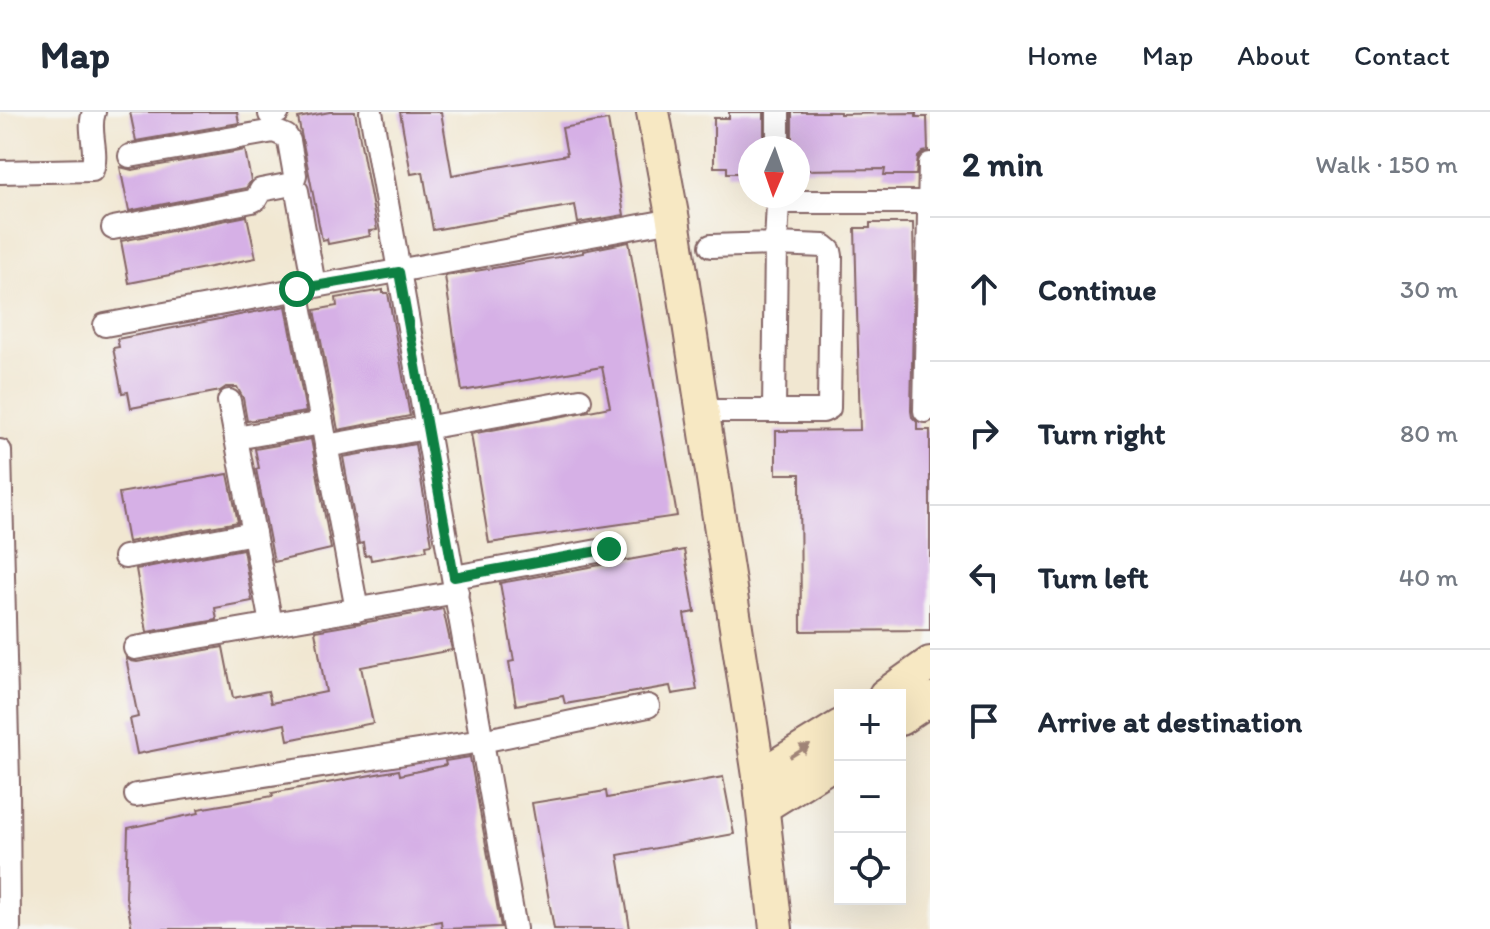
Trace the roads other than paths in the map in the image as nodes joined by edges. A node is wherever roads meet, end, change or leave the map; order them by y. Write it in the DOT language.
graph roads {
  1 [pos="94,112"];
  2 [pos="371,112"];
  3 [pos="653,112"];
  4 [pos="778,112"];
  5 [pos="273,117"];
  6 [pos="778,136"];
  7 [pos="130,156"];
  8 [pos="930,164"];
  9 [pos="0,172"];
  10 [pos="297,191"];
  11 [pos="810,200"];
  12 [pos="929,202"];
  13 [pos="778,208"];
  14 [pos="673,220"];
  15 [pos="113,228"];
  16 [pos="776,244"];
  17 [pos="711,246"];
  18 [pos="399,272"];
  19 [pos="306,287"];
  20 [pos="105,325"];
  21 [pos="580,400"];
  22 [pos="229,401"];
  23 [pos="774,410"];
  24 [pos="703,411"];
  25 [pos="925,411"];
  26 [pos="322,423"];
  27 [pos="427,427"];
  28 [pos="236,438"];
  29 [pos="326,446"];
  30 [pos="0,451"];
  31 [pos="0,491"];
  32 [pos="254,533"];
  33 [pos="609,549"];
  34 [pos="125,557"];
  35 [pos="455,584"];
  36 [pos="2,590"];
  37 [pos="357,610"];
  38 [pos="271,624"];
  39 [pos="135,648"];
  40 [pos="930,663"];
  41 [pos="893,689"];
  42 [pos="3,690"];
  43 [pos="930,699"];
  44 [pos="648,706"];
  45 [pos="906,715"];
  46 [pos="834,731"];
  47 [pos="482,741"];
  48 [pos="835,761"];
  49 [pos="4,783"];
  50 [pos="761,791"];
  51 [pos="136,795"];
  52 [pos="4,885"];
  53 [pos="9,929"];
  54 [pos="515,929"];
  55 [pos="776,929"];
  1 -- 9 [label="street"];
  2 -- 18 [label="street"];
  3 -- 14 [label="street"];
  4 -- 6 [label="street"];
  5 -- 7 [label="street"];
  5 -- 15 [label="street"];
  8 -- 12 [label="street"];
  10 -- 19 [label="street"];
  11 -- 12 [label="street"];
  12 -- 25 [label="street"];
  13 -- 16 [label="street"];
  14 -- 18 [label="street"];
  14 -- 24 [label="street"];
  16 -- 17 [label="street"];
  16 -- 23 [label="street"];
  16 -- 23 [label="street"];
  18 -- 19 [label="street"];
  18 -- 27 [label="street"];
  19 -- 20 [label="street"];
  19 -- 26 [label="street"];
  21 -- 27 [label="street"];
  22 -- 28 [label="street"];
  23 -- 24 [label="street"];
  24 -- 50 [label="street"];
  26 -- 28 [label="street"];
  26 -- 29 [label="street"];
  27 -- 29 [label="street"];
  27 -- 35 [label="street"];
  28 -- 32 [label="street"];
  29 -- 37 [label="street"];
  30 -- 31 [label="street"];
  31 -- 36 [label="street"];
  32 -- 34 [label="street"];
  32 -- 38 [label="street"];
  33 -- 35 [label="street"];
  35 -- 37 [label="street"];
  35 -- 47 [label="street"];
  36 -- 42 [label="street"];
  37 -- 38 [label="street"];
  38 -- 39 [label="street"];
  40 -- 41 [label="street"];
  42 -- 49 [label="street"];
  43 -- 45 [label="street"];
  44 -- 47 [label="street"];
  50 -- 46 [label="street, one-way"];
  47 -- 51 [label="street"];
  47 -- 54 [label="street"];
  48 -- 50 [label="street"];
  49 -- 52 [label="street"];
  50 -- 55 [label="street"];
  52 -- 53 [label="street"];
}
